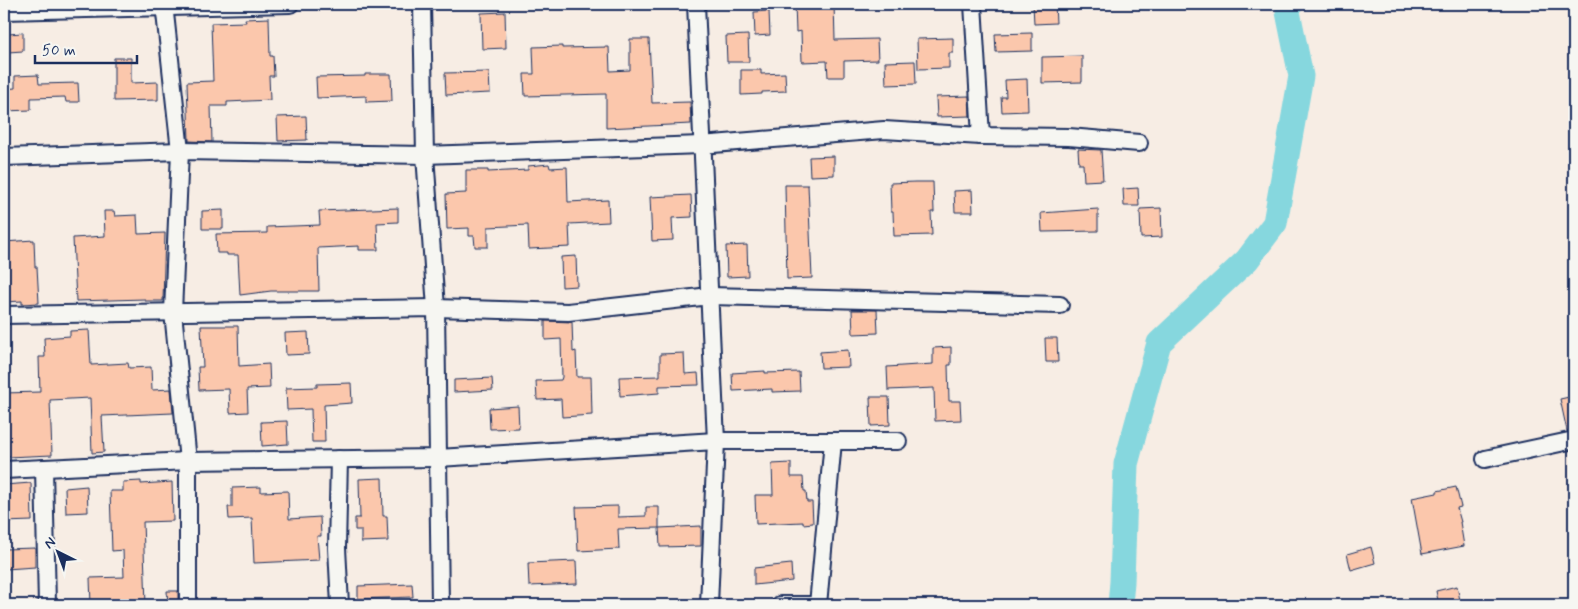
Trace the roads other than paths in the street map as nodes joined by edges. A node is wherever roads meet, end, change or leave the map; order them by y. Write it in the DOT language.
graph roads {
  1 [pos="290,4"];
  2 [pos="422,4"];
  3 [pos="696,4"];
  4 [pos="974,4"];
  5 [pos="164,5"];
  6 [pos="4,11"];
  7 [pos="981,136"];
  8 [pos="1139,143"];
  9 [pos="701,145"];
  10 [pos="180,151"];
  11 [pos="425,155"];
  12 [pos="4,157"];
  13 [pos="710,296"];
  14 [pos="1060,305"];
  15 [pos="436,308"];
  16 [pos="173,312"];
  17 [pos="4,315"];
  18 [pos="1574,440"];
  19 [pos="716,441"];
  20 [pos="833,441"];
  21 [pos="898,441"];
  22 [pos="438,458"];
  23 [pos="339,459"];
  24 [pos="1485,459"];
  25 [pos="188,461"];
  26 [pos="44,468"];
  27 [pos="4,470"];
  28 [pos="47,605"];
  29 [pos="188,605"];
  30 [pos="340,605"];
  31 [pos="440,605"];
  32 [pos="709,605"];
  33 [pos="780,605"];
  1 -- 5 [label="street"];
  2 -- 11 [label="street"];
  3 -- 9 [label="street"];
  4 -- 7 [label="street"];
  5 -- 6 [label="street"];
  5 -- 10 [label="street"];
  7 -- 8 [label="street"];
  7 -- 9 [label="street"];
  9 -- 11 [label="street"];
  9 -- 13 [label="street"];
  10 -- 11 [label="street"];
  10 -- 12 [label="street"];
  10 -- 16 [label="street"];
  11 -- 15 [label="street"];
  13 -- 14 [label="street"];
  13 -- 15 [label="street"];
  13 -- 19 [label="street"];
  15 -- 16 [label="street"];
  15 -- 22 [label="street"];
  16 -- 17 [label="street"];
  16 -- 25 [label="street"];
  18 -- 24 [label="street"];
  19 -- 20 [label="street"];
  19 -- 22 [label="street"];
  19 -- 32 [label="street"];
  20 -- 21 [label="street"];
  20 -- 33 [label="street"];
  22 -- 23 [label="street"];
  22 -- 31 [label="street"];
  23 -- 25 [label="street"];
  23 -- 30 [label="street"];
  25 -- 26 [label="street"];
  25 -- 29 [label="street"];
  26 -- 27 [label="street"];
  26 -- 28 [label="street"];
}
